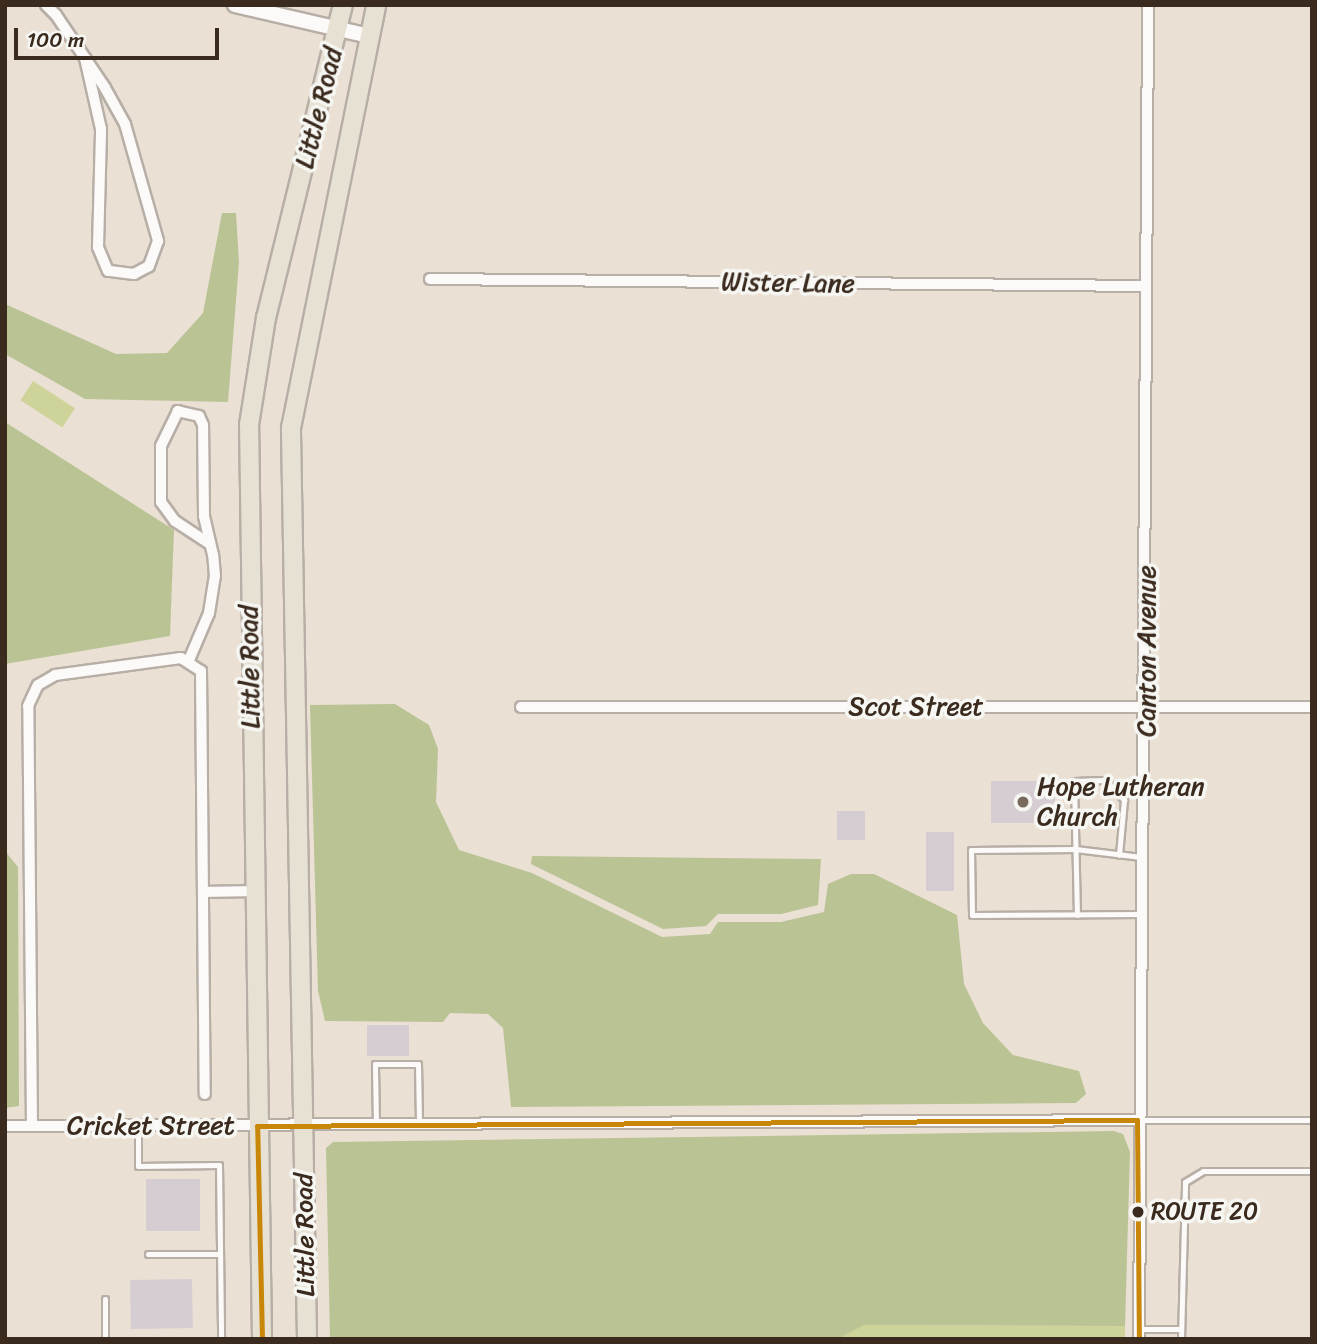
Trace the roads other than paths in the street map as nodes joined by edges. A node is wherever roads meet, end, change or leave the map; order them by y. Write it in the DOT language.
graph roads {
  1 [pos="46,5"];
  2 [pos="235,5"];
  3 [pos="344,5"];
  4 [pos="376,5"];
  5 [pos="1148,5"];
  6 [pos="339,29"];
  7 [pos="369,36"];
  8 [pos="85,58"];
  9 [pos="430,279"];
  10 [pos="1146,286"];
  11 [pos="210,544"];
  12 [pos="189,660"];
  13 [pos="521,707"];
  14 [pos="1148,707"];
  15 [pos="1312,707"];
  16 [pos="1075,849"];
  17 [pos="1119,855"];
  18 [pos="1143,858"];
  19 [pos="253,891"];
  20 [pos="205,892"];
  21 [pos="1142,914"];
  22 [pos="1077,915"];
  23 [pos="205,1094"];
  24 [pos="1312,1119"];
  25 [pos="1137,1120"];
  26 [pos="376,1124"];
  27 [pos="419,1124"];
  28 [pos="303,1125"];
  29 [pos="5,1126"];
  30 [pos="32,1126"];
  31 [pos="138,1126"];
  32 [pos="257,1126"];
  33 [pos="1312,1171"];
  34 [pos="148,1254"];
  35 [pos="220,1254"];
  36 [pos="105,1299"];
  37 [pos="1181,1329"];
  38 [pos="1139,1334"];
  39 [pos="106,1339"];
  40 [pos="221,1339"];
  41 [pos="262,1339"];
  42 [pos="307,1339"];
  43 [pos="1181,1339"];
  1 -- 8 [label="street"];
  2 -- 6 [label="street"];
  3 -- 6 [label="main road, Little Road"];
  4 -- 7 [label="main road, Little Road"];
  5 -- 10 [label="street, Canton Avenue"];
  6 -- 7 [label="street"];
  6 -- 19 [label="main road, Little Road"];
  7 -- 28 [label="main road, Little Road"];
  8 -- 8 [label="street"];
  9 -- 10 [label="street, Wister Lane"];
  10 -- 14 [label="street, Canton Avenue"];
  11 -- 11 [label="street"];
  11 -- 12 [label="street"];
  12 -- 20 [label="street"];
  12 -- 30 [label="street"];
  13 -- 14 [label="street, Scot Street"];
  14 -- 15 [label="street, Scot Street"];
  14 -- 18 [label="street, Canton Avenue"];
  16 -- 17 [label="lane"];
  16 -- 17 [label="lane"];
  16 -- 22 [label="lane"];
  16 -- 22 [label="lane"];
  17 -- 18 [label="lane"];
  18 -- 21 [label="street, Canton Avenue"];
  19 -- 20 [label="street"];
  19 -- 32 [label="main road, Little Road"];
  20 -- 23 [label="street"];
  21 -- 22 [label="lane"];
  21 -- 25 [label="street, Canton Avenue"];
  24 -- 25 [label="lane"];
  25 -- 27 [label="street, Cricket Street"];
  25 -- 38 [label="street, Canton Avenue"];
  26 -- 27 [label="street, Cricket Street"];
  26 -- 27 [label="lane"];
  26 -- 28 [label="street, Cricket Street"];
  28 -- 32 [label="street, Cricket Street"];
  28 -- 42 [label="main road, Little Road"];
  29 -- 30 [label="street, Cricket Street"];
  30 -- 31 [label="street, Cricket Street"];
  31 -- 32 [label="street, Cricket Street"];
  31 -- 35 [label="lane"];
  32 -- 41 [label="main road, Little Road"];
  33 -- 37 [label="lane"];
  34 -- 35 [label="lane"];
  35 -- 40 [label="lane"];
  36 -- 39 [label="lane"];
  37 -- 38 [label="lane"];
  37 -- 43 [label="lane"];
}
